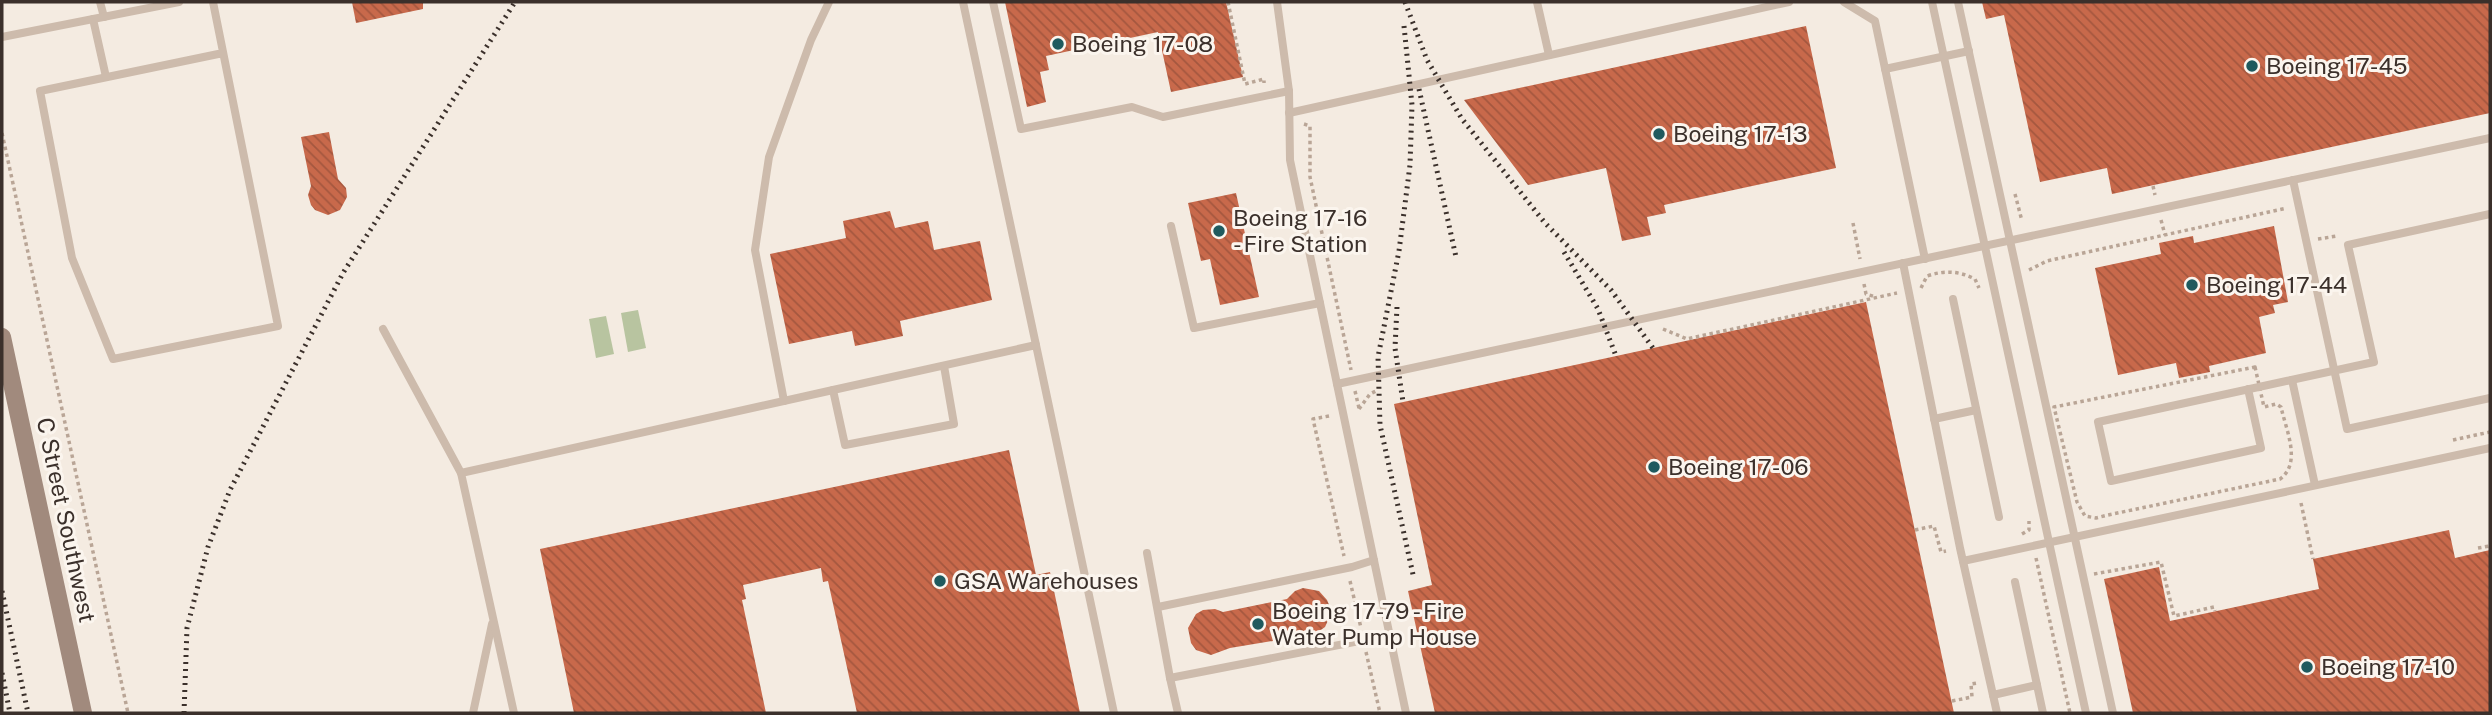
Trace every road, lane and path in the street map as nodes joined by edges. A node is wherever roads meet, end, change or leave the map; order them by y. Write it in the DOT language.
graph roads {
  1 [pos="100,2"];
  2 [pos="179,2"];
  3 [pos="213,2"];
  4 [pos="829,2"];
  5 [pos="963,2"];
  6 [pos="993,2"];
  7 [pos="1278,2"];
  8 [pos="1537,2"];
  9 [pos="1789,2"];
  10 [pos="1844,2"];
  11 [pos="1932,2"];
  12 [pos="1958,2"];
  13 [pos="104,17"];
  14 [pos="93,19"];
  15 [pos="2,37"];
  16 [pos="1969,51"];
  17 [pos="223,53"];
  18 [pos="1549,55"];
  19 [pos="1944,56"];
  20 [pos="1885,69"];
  21 [pos="106,78"];
  22 [pos="1289,91"];
  23 [pos="1289,113"];
  24 [pos="2,133"];
  25 [pos="2490,138"];
  26 [pos="2293,180"];
  27 [pos="2298,206"];
  28 [pos="2490,214"];
  29 [pos="1171,226"];
  30 [pos="2316,228"];
  31 [pos="2345,234"];
  32 [pos="2011,240"];
  33 [pos="1984,246"];
  34 [pos="1926,258"];
  35 [pos="1903,263"];
  36 [pos="2025,278"];
  37 [pos="1909,290"];
  38 [pos="1981,294"];
  39 [pos="1952,299"];
  40 [pos="1320,303"];
  41 [pos="1655,326"];
  42 [pos="383,329"];
  43 [pos="2,337"];
  44 [pos="1036,345"];
  45 [pos="944,366"];
  46 [pos="2334,370"];
  47 [pos="2292,380"];
  48 [pos="1337,384"];
  49 [pos="2259,387"];
  50 [pos="2248,389"];
  51 [pos="833,390"];
  52 [pos="1379,390"];
  53 [pos="2051,394"];
  54 [pos="2490,398"];
  55 [pos="784,401"];
  56 [pos="2054,407"];
  57 [pos="1359,409"];
  58 [pos="1976,410"];
  59 [pos="1934,419"];
  60 [pos="2490,448"];
  61 [pos="461,473"];
  62 [pos="2315,485"];
  63 [pos="1999,517"];
  64 [pos="2029,521"];
  65 [pos="1915,530"];
  66 [pos="2012,537"];
  67 [pos="2074,537"];
  68 [pos="2049,542"];
  69 [pos="2490,546"];
  70 [pos="1960,548"];
  71 [pos="2478,548"];
  72 [pos="1147,553"];
  73 [pos="1374,560"];
  74 [pos="1963,561"];
  75 [pos="2094,575"];
  76 [pos="2015,582"];
  77 [pos="1158,607"];
  78 [pos="2215,611"];
  79 [pos="493,618"];
  80 [pos="1390,635"];
  81 [pos="1170,678"];
  82 [pos="2037,685"];
  83 [pos="1993,695"];
  84 [pos="83,713"];
  85 [pos="128,713"];
  86 [pos="473,713"];
  87 [pos="514,713"];
  88 [pos="1114,713"];
  89 [pos="1178,713"];
  90 [pos="1406,713"];
  91 [pos="1997,713"];
  92 [pos="2043,713"];
  93 [pos="2085,713"];
  94 [pos="2113,713"];
  1 -- 13 [label="lane"];
  2 -- 13 [label="lane"];
  3 -- 17 [label="lane"];
  4 -- 55 [label="lane"];
  5 -- 44 [label="lane"];
  6 -- 22 [label="lane"];
  7 -- 22 [label="lane"];
  8 -- 18 [label="lane"];
  9 -- 18 [label="lane"];
  10 -- 20 [label="lane"];
  11 -- 19 [label="lane"];
  12 -- 16 [label="lane"];
  13 -- 14 [label="lane"];
  14 -- 15 [label="lane"];
  14 -- 21 [label="lane"];
  16 -- 19 [label="lane"];
  16 -- 32 [label="lane"];
  17 -- 21 [label="lane"];
  17 -- 21 [label="lane"];
  18 -- 23 [label="lane"];
  19 -- 20 [label="lane"];
  19 -- 33 [label="lane"];
  20 -- 34 [label="lane"];
  22 -- 23 [label="lane"];
  23 -- 40 [label="lane"];
  24 -- 85 [label="path"];
  25 -- 26 [label="lane"];
  26 -- 27 [label="lane"];
  26 -- 32 [label="lane"];
  27 -- 36 [label="path"];
  27 -- 46 [label="lane"];
  28 -- 46 [label="lane"];
  29 -- 40 [label="lane"];
  30 -- 31 [label="path"];
  32 -- 33 [label="lane"];
  32 -- 67 [label="lane"];
  33 -- 34 [label="lane"];
  33 -- 68 [label="lane"];
  34 -- 35 [label="lane"];
  35 -- 37 [label="lane"];
  35 -- 48 [label="lane"];
  37 -- 38 [label="path"];
  37 -- 41 [label="path"];
  37 -- 59 [label="lane"];
  39 -- 58 [label="lane"];
  40 -- 48 [label="lane"];
  42 -- 61 [label="lane"];
  43 -- 84 [label="main road, C Street Southwest"];
  44 -- 45 [label="lane"];
  44 -- 88 [label="lane"];
  45 -- 51 [label="lane"];
  45 -- 51 [label="lane"];
  46 -- 47 [label="lane"];
  46 -- 54 [label="lane"];
  47 -- 49 [label="lane"];
  47 -- 62 [label="lane"];
  48 -- 73 [label="lane"];
  49 -- 50 [label="lane"];
  49 -- 56 [label="path"];
  49 -- 56 [label="path"];
  50 -- 50 [label="lane"];
  51 -- 55 [label="lane"];
  52 -- 57 [label="path"];
  53 -- 56 [label="path"];
  55 -- 61 [label="lane"];
  58 -- 59 [label="lane"];
  58 -- 63 [label="lane"];
  59 -- 70 [label="lane"];
  60 -- 62 [label="lane"];
  61 -- 79 [label="lane"];
  62 -- 67 [label="lane"];
  64 -- 66 [label="path"];
  65 -- 70 [label="path"];
  67 -- 68 [label="lane"];
  67 -- 94 [label="lane"];
  68 -- 74 [label="lane"];
  68 -- 93 [label="lane"];
  69 -- 71 [label="path"];
  70 -- 74 [label="lane"];
  72 -- 77 [label="lane"];
  73 -- 77 [label="lane"];
  73 -- 80 [label="lane"];
  74 -- 83 [label="lane"];
  75 -- 78 [label="path"];
  76 -- 82 [label="lane"];
  77 -- 81 [label="lane"];
  79 -- 86 [label="lane"];
  79 -- 87 [label="lane"];
  80 -- 81 [label="lane"];
  80 -- 90 [label="lane"];
  81 -- 89 [label="lane"];
  82 -- 83 [label="lane"];
  82 -- 92 [label="lane"];
  83 -- 91 [label="lane"];
}
